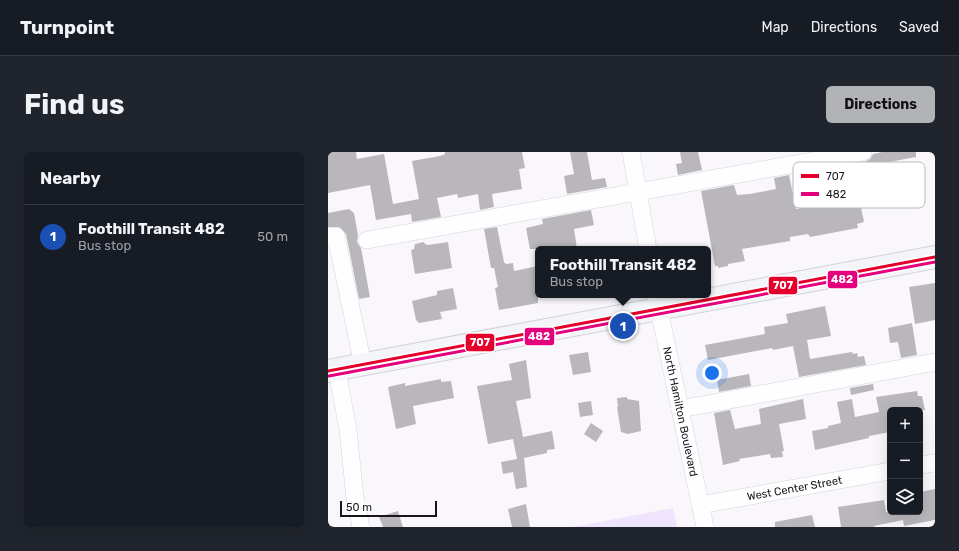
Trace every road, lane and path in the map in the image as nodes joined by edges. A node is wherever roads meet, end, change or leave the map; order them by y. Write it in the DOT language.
graph roads {
  1 [pos="631,152"];
  2 [pos="863,152"];
  3 [pos="808,162"];
  4 [pos="793,165"];
  5 [pos="638,193"];
  6 [pos="328,237"];
  7 [pos="367,240"];
  8 [pos="647,246"];
  9 [pos="935,257"];
  10 [pos="711,293"];
  11 [pos="682,298"];
  12 [pos="657,302"];
  13 [pos="935,362"];
  14 [pos="363,365"];
  15 [pos="333,371"];
  16 [pos="680,409"];
  17 [pos="935,463"];
  18 [pos="923,465"];
  19 [pos="887,472"];
  20 [pos="700,506"];
  21 [pos="361,527"];
  22 [pos="705,527"];
  1 -- 5 [label="street"];
  2 -- 3 [label="street"];
  4 -- 5 [label="street"];
  5 -- 7 [label="street"];
  5 -- 8 [label="street"];
  6 -- 14 [label="street"];
  9 -- 10 [label="main road"];
  11 -- 12 [label="main road"];
  12 -- 14 [label="main road"];
  12 -- 16 [label="street, North Hamilton Boulevard"];
  13 -- 16 [label="street"];
  14 -- 15 [label="main road"];
  15 -- 21 [label="street"];
  16 -- 20 [label="street, North Hamilton Boulevard"];
  17 -- 18 [label="street"];
  19 -- 20 [label="street, West Center Street"];
  20 -- 22 [label="street, North Hamilton Boulevard"];
}
